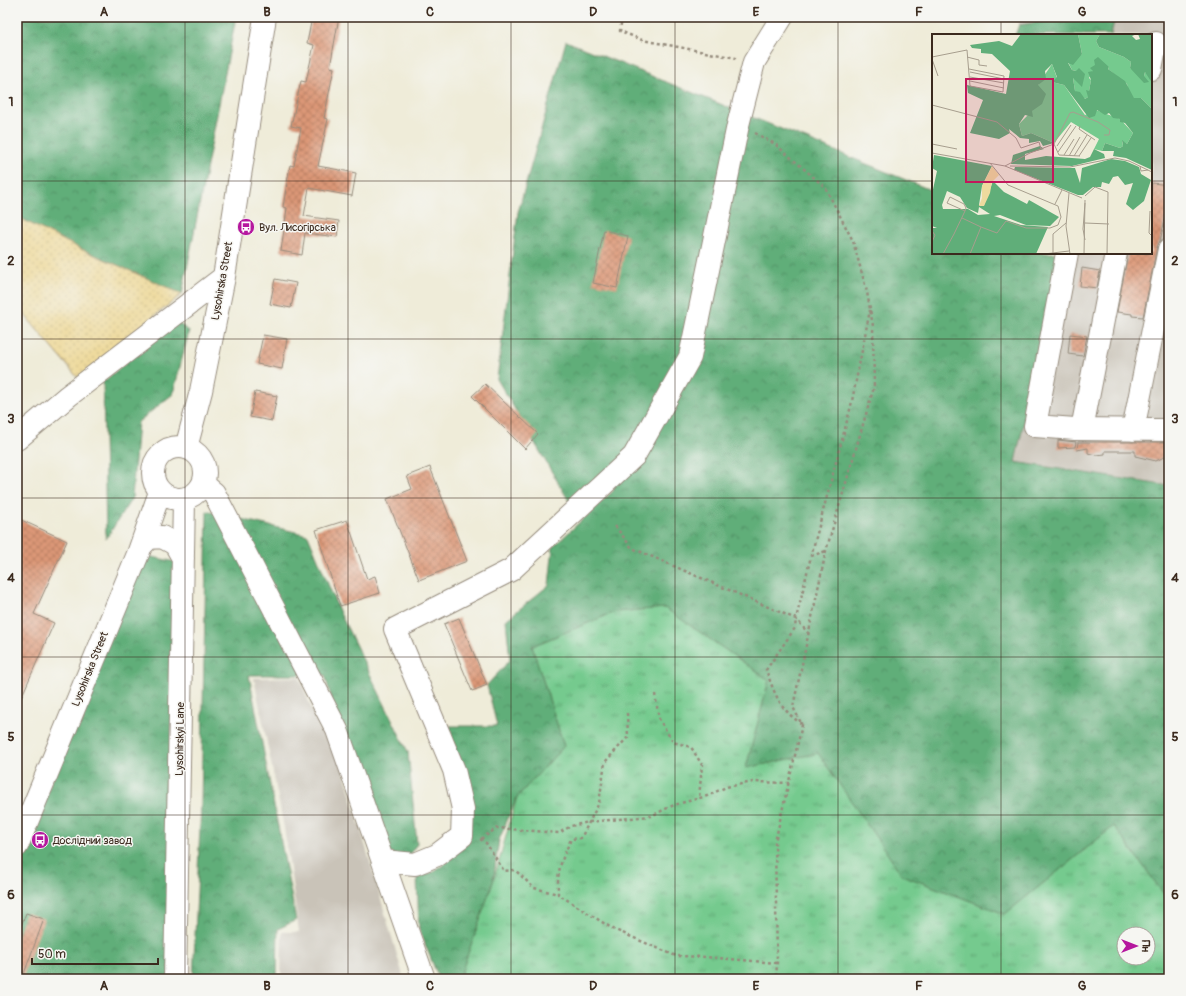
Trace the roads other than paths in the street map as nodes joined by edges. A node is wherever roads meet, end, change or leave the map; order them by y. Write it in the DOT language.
graph roads {
  1 [pos="265,17"];
  2 [pos="782,17"];
  3 [pos="1159,42"];
  4 [pos="1152,66"];
  5 [pos="1169,249"];
  6 [pos="1067,254"];
  7 [pos="1116,254"];
  8 [pos="224,277"];
  9 [pos="1082,429"];
  10 [pos="1133,430"];
  11 [pos="1169,430"];
  12 [pos="17,439"];
  13 [pos="186,448"];
  14 [pos="203,484"];
  15 [pos="160,492"];
  16 [pos="184,499"];
  17 [pos="141,546"];
  18 [pos="183,558"];
  19 [pos="17,846"];
  20 [pos="383,861"];
  21 [pos="175,979"];
  22 [pos="424,979"];
  1 -- 8 [label="street, Lysohirska Street"];
  2 -- 20 [label="street"];
  3 -- 4 [label="street"];
  5 -- 10 [label="street"];
  6 -- 9 [label="street"];
  7 -- 9 [label="street"];
  8 -- 12 [label="street"];
  8 -- 13 [label="street, Lysohirska Street"];
  9 -- 10 [label="street"];
  10 -- 11 [label="street"];
  13 -- 14 [label="street"];
  13 -- 15 [label="street"];
  14 -- 16 [label="street"];
  14 -- 20 [label="street"];
  15 -- 16 [label="street"];
  15 -- 17 [label="street, Lysohirska Street"];
  16 -- 18 [label="street, Lysohirskyi Lane"];
  17 -- 18 [label="street"];
  17 -- 19 [label="street, Lysohirska Street"];
  18 -- 21 [label="street, Lysohirskyi Lane"];
  20 -- 22 [label="street"];
}
